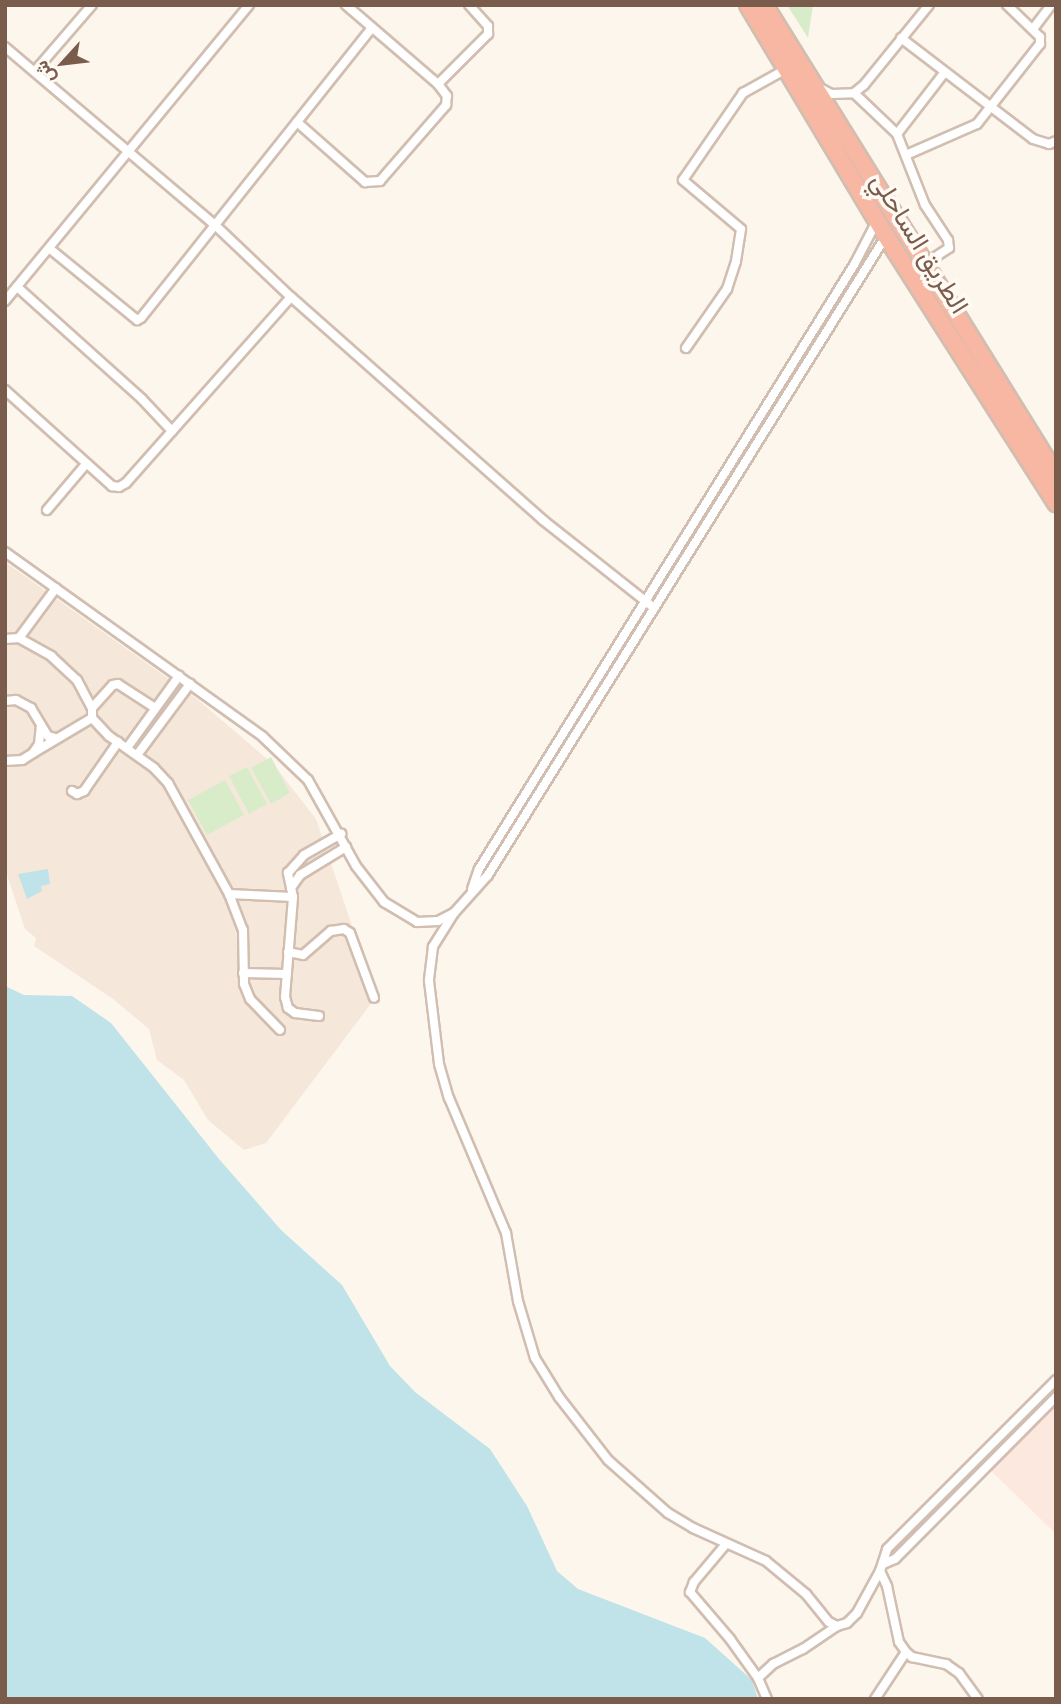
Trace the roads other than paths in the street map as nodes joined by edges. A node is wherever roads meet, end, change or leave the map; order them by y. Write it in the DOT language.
graph roads {
  1 [pos="92,5"];
  2 [pos="250,5"];
  3 [pos="346,5"];
  4 [pos="469,5"];
  5 [pos="748,5"];
  6 [pos="764,5"];
  7 [pos="929,5"];
  8 [pos="1007,5"];
  9 [pos="1051,5"];
  10 [pos="372,28"];
  11 [pos="1032,29"];
  12 [pos="901,38"];
  13 [pos="5,47"];
  14 [pos="786,69"];
  15 [pos="35,71"];
  16 [pos="945,72"];
  17 [pos="810,82"];
  18 [pos="438,84"];
  19 [pos="854,93"];
  20 [pos="990,105"];
  21 [pos="297,122"];
  22 [pos="897,134"];
  23 [pos="1056,141"];
  24 [pos="127,150"];
  25 [pos="906,155"];
  26 [pos="877,221"];
  27 [pos="215,225"];
  28 [pos="886,236"];
  29 [pos="49,248"];
  30 [pos="923,265"];
  31 [pos="17,287"];
  32 [pos="291,298"];
  33 [pos="5,301"];
  34 [pos="686,348"];
  35 [pos="5,390"];
  36 [pos="172,430"];
  37 [pos="86,464"];
  38 [pos="1056,475"];
  39 [pos="1056,503"];
  40 [pos="47,510"];
  41 [pos="5,552"];
  42 [pos="55,587"];
  43 [pos="644,601"];
  44 [pos="654,608"];
  45 [pos="19,638"];
  46 [pos="5,639"];
  47 [pos="603,669"];
  48 [pos="613,675"];
  49 [pos="178,676"];
  50 [pos="190,684"];
  51 [pos="5,701"];
  52 [pos="92,708"];
  53 [pos="155,708"];
  54 [pos="92,718"];
  55 [pos="41,726"];
  56 [pos="55,738"];
  57 [pos="118,742"];
  58 [pos="127,748"];
  59 [pos="33,753"];
  60 [pos="136,755"];
  61 [pos="5,761"];
  62 [pos="72,791"];
  63 [pos="506,827"];
  64 [pos="515,832"];
  65 [pos="341,834"];
  66 [pos="346,847"];
  67 [pos="292,892"];
  68 [pos="229,894"];
  69 [pos="469,895"];
  70 [pos="454,913"];
  71 [pos="288,952"];
  72 [pos="243,973"];
  73 [pos="286,974"];
  74 [pos="374,998"];
  75 [pos="319,1016"];
  76 [pos="280,1030"];
  77 [pos="1056,1380"];
  78 [pos="1056,1397"];
  79 [pos="951,1483"];
  80 [pos="962,1494"];
  81 [pos="726,1544"];
  82 [pos="881,1568"];
  83 [pos="837,1626"];
  84 [pos="906,1652"];
  85 [pos="758,1678"];
  86 [pos="968,1686"];
  87 [pos="767,1699"];
  88 [pos="875,1699"];
  89 [pos="969,1699"];
  90 [pos="978,1699"];
  1 -- 15 [label="street"];
  2 -- 24 [label="street"];
  3 -- 10 [label="street"];
  4 -- 18 [label="street"];
  5 -- 14 [label="highway, الطريق الساحلي"];
  6 -- 17 [label="highway, الطريق الساحلي"];
  7 -- 12 [label="street"];
  8 -- 11 [label="street"];
  9 -- 11 [label="street"];
  10 -- 18 [label="street"];
  10 -- 21 [label="street"];
  11 -- 20 [label="street"];
  12 -- 16 [label="street"];
  12 -- 19 [label="street"];
  13 -- 15 [label="street"];
  14 -- 26 [label="highway, الطريق الساحلي"];
  14 -- 34 [label="street"];
  15 -- 24 [label="street"];
  16 -- 20 [label="street"];
  16 -- 22 [label="street"];
  17 -- 19 [label="street"];
  17 -- 30 [label="highway, الطريق الساحلي"];
  18 -- 21 [label="street"];
  19 -- 22 [label="street"];
  20 -- 23 [label="street"];
  20 -- 25 [label="street"];
  21 -- 27 [label="street"];
  22 -- 25 [label="street"];
  24 -- 27 [label="street"];
  24 -- 29 [label="street"];
  25 -- 30 [label="street"];
  26 -- 28 [label="highway, الطريق الساحلي"];
  26 -- 43 [label="street"];
  27 -- 29 [label="street"];
  27 -- 32 [label="street"];
  28 -- 39 [label="highway, الطريق الساحلي"];
  28 -- 44 [label="street"];
  29 -- 31 [label="street"];
  30 -- 38 [label="highway, الطريق الساحلي"];
  31 -- 33 [label="street"];
  31 -- 36 [label="street"];
  32 -- 36 [label="street"];
  32 -- 43 [label="street"];
  35 -- 37 [label="street"];
  36 -- 37 [label="street"];
  37 -- 40 [label="street"];
  41 -- 42 [label="street"];
  42 -- 45 [label="street"];
  42 -- 49 [label="street"];
  43 -- 44 [label="street"];
  43 -- 47 [label="street"];
  44 -- 48 [label="street"];
  45 -- 46 [label="street"];
  45 -- 52 [label="street"];
  47 -- 48 [label="street"];
  47 -- 63 [label="street"];
  48 -- 64 [label="street"];
  49 -- 50 [label="street"];
  49 -- 53 [label="street"];
  50 -- 60 [label="street"];
  50 -- 65 [label="street"];
  51 -- 55 [label="street"];
  52 -- 53 [label="street"];
  52 -- 54 [label="street"];
  53 -- 58 [label="street"];
  54 -- 56 [label="street"];
  54 -- 57 [label="street"];
  55 -- 56 [label="street"];
  55 -- 59 [label="street"];
  56 -- 59 [label="street"];
  57 -- 58 [label="street"];
  57 -- 62 [label="street"];
  58 -- 60 [label="street"];
  59 -- 61 [label="street"];
  60 -- 68 [label="street"];
  63 -- 64 [label="street"];
  63 -- 69 [label="street"];
  64 -- 69 [label="street"];
  65 -- 66 [label="street"];
  65 -- 67 [label="street"];
  66 -- 67 [label="street"];
  66 -- 70 [label="street"];
  67 -- 68 [label="street"];
  67 -- 71 [label="street"];
  68 -- 72 [label="street"];
  69 -- 70 [label="street"];
  70 -- 81 [label="street"];
  71 -- 73 [label="street"];
  71 -- 74 [label="street"];
  72 -- 73 [label="street"];
  72 -- 76 [label="street"];
  73 -- 75 [label="street"];
  77 -- 79 [label="street"];
  78 -- 80 [label="street"];
  79 -- 80 [label="street"];
  79 -- 82 [label="street"];
  80 -- 82 [label="street"];
  81 -- 83 [label="street"];
  81 -- 85 [label="street"];
  82 -- 83 [label="street"];
  82 -- 84 [label="street"];
  83 -- 85 [label="street"];
  84 -- 86 [label="street"];
  84 -- 88 [label="street"];
  85 -- 87 [label="street"];
  86 -- 89 [label="street"];
  86 -- 90 [label="street"];
}
